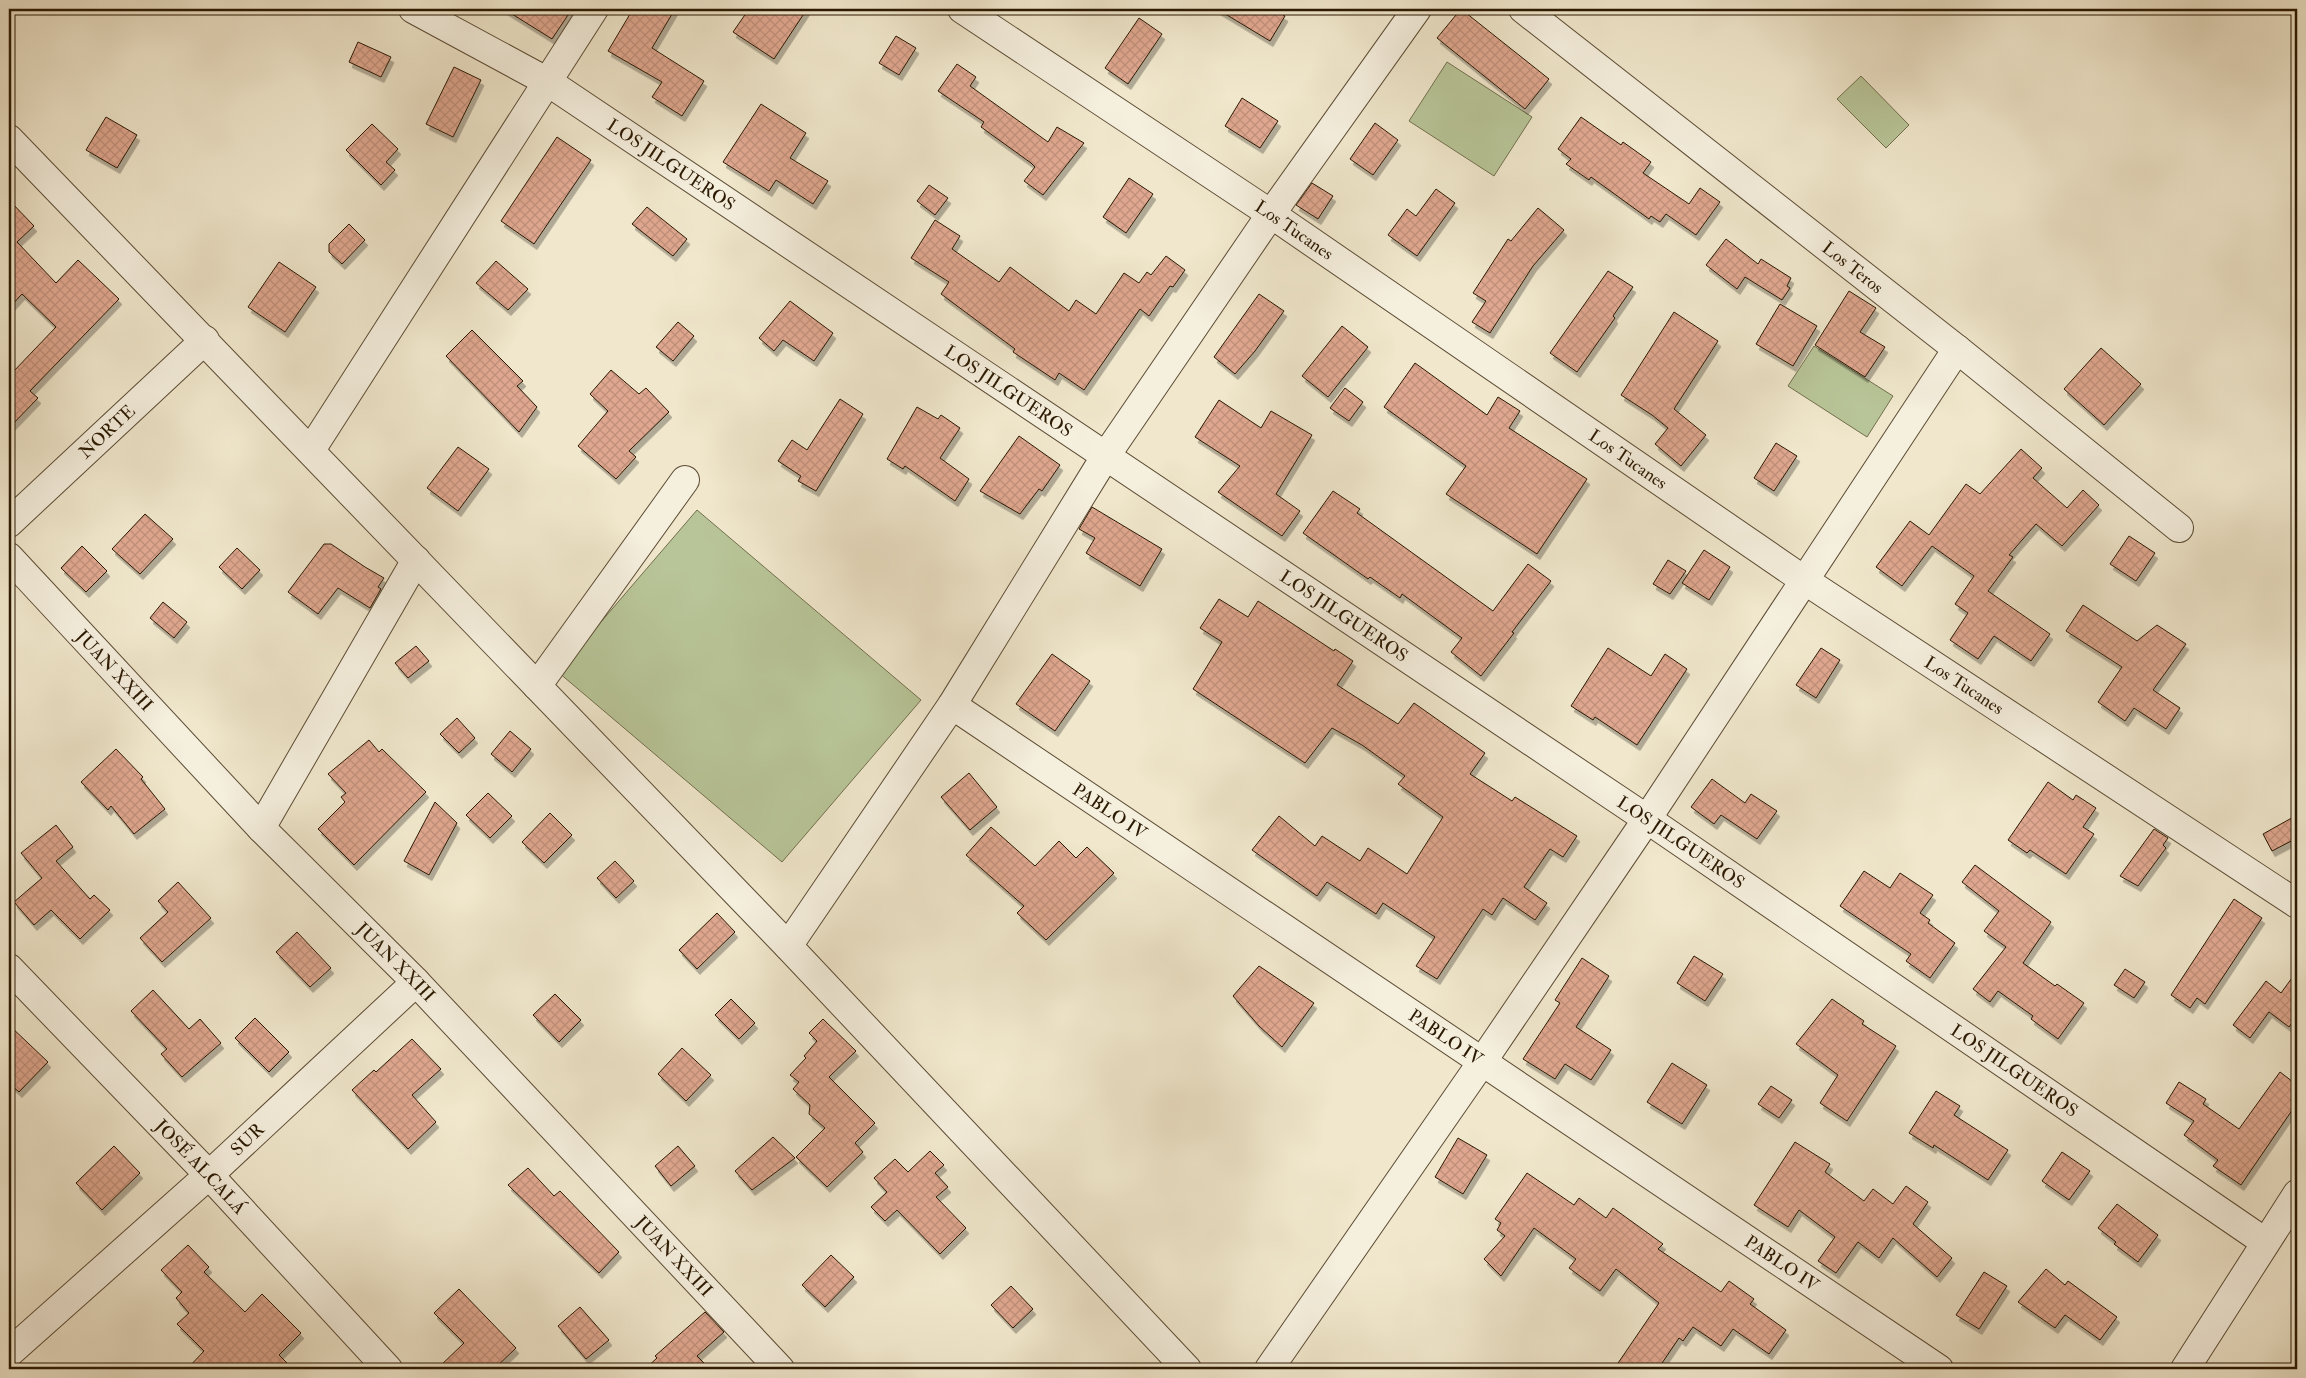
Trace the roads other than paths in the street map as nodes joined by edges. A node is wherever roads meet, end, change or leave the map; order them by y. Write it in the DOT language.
graph roads {
  1 [pos="414,9"];
  2 [pos="594,9"];
  3 [pos="962,9"];
  4 [pos="1417,9"];
  5 [pos="1523,9"];
  6 [pos="548,82"];
  7 [pos="9,139"];
  8 [pos="1271,214"];
  9 [pos="205,340"];
  10 [pos="1958,349"];
  11 [pos="311,450"];
  12 [pos="1105,457"];
  13 [pos="685,480"];
  14 [pos="9,523"];
  15 [pos="2179,528"];
  16 [pos="9,557"];
  17 [pos="416,560"];
  18 [pos="1804,580"];
  19 [pos="537,686"];
  20 [pos="952,704"];
  21 [pos="1647,819"];
  22 [pos="261,828"];
  23 [pos="2297,904"];
  24 [pos="788,946"];
  25 [pos="9,968"];
  26 [pos="416,982"];
  27 [pos="1482,1062"];
  28 [pos="209,1174"];
  29 [pos="2297,1194"];
  30 [pos="2265,1242"];
  31 [pos="9,1352"];
  32 [pos="388,1369"];
  33 [pos="780,1369"];
  34 [pos="1187,1369"];
  35 [pos="1269,1369"];
  36 [pos="1940,1369"];
  37 [pos="2185,1369"];
  1 -- 6 [label="street, LOS JILGUEROS"];
  2 -- 6 [label="street"];
  3 -- 8 [label="street, Los Tucanes"];
  4 -- 8 [label="street"];
  5 -- 10 [label="street, Los Teros"];
  6 -- 11 [label="street"];
  6 -- 12 [label="street, LOS JILGUEROS"];
  7 -- 9 [label="street"];
  8 -- 12 [label="street"];
  8 -- 18 [label="street, Los Tucanes"];
  9 -- 11 [label="street"];
  9 -- 14 [label="street, NORTE"];
  10 -- 15 [label="street, Los Teros"];
  10 -- 18 [label="street"];
  11 -- 17 [label="street"];
  12 -- 20 [label="street"];
  12 -- 21 [label="street, LOS JILGUEROS"];
  13 -- 19 [label="street"];
  16 -- 22 [label="street, JUAN XXIII"];
  17 -- 19 [label="street"];
  17 -- 22 [label="street"];
  18 -- 21 [label="street"];
  18 -- 23 [label="street, Los Tucanes"];
  19 -- 24 [label="street"];
  20 -- 24 [label="street"];
  20 -- 27 [label="street, PABLO IV"];
  21 -- 27 [label="street"];
  21 -- 30 [label="street, LOS JILGUEROS"];
  22 -- 26 [label="street, JUAN XXIII"];
  24 -- 34 [label="street"];
  25 -- 28 [label="street, JOSÉ ALCALÁ"];
  26 -- 28 [label="street, SUR"];
  26 -- 33 [label="street, JUAN XXIII"];
  27 -- 35 [label="street"];
  27 -- 36 [label="street, PABLO IV"];
  28 -- 31 [label="street, SUR"];
  28 -- 32 [label="street, JOSÉ ALCALÁ"];
  29 -- 30 [label="street"];
  30 -- 37 [label="street"];
}
